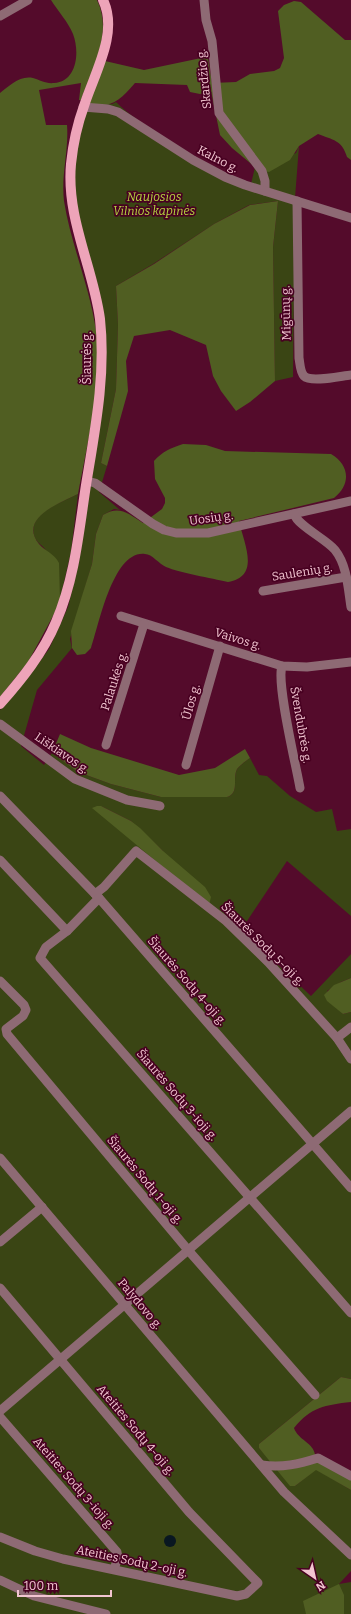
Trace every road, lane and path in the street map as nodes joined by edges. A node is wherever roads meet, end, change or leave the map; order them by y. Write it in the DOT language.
graph roads {
  1 [pos="28,0"];
  2 [pos="103,0"];
  3 [pos="204,0"];
  4 [pos="0,16"];
  5 [pos="83,107"];
  6 [pos="265,191"];
  7 [pos="297,201"];
  8 [pos="351,218"];
  9 [pos="351,375"];
  10 [pos="87,481"];
  11 [pos="351,501"];
  12 [pos="294,514"];
  13 [pos="346,577"];
  14 [pos="263,591"];
  15 [pos="351,607"];
  16 [pos="121,616"];
  17 [pos="144,624"];
  18 [pos="220,646"];
  19 [pos="351,662"];
  20 [pos="282,666"];
  21 [pos="0,704"];
  22 [pos="0,724"];
  23 [pos="106,745"];
  24 [pos="186,765"];
  25 [pos="300,788"];
  26 [pos="0,796"];
  27 [pos="160,806"];
  28 [pos="0,860"];
  29 [pos="97,896"];
  30 [pos="67,931"];
  31 [pos="0,981"];
  32 [pos="351,1027"];
  33 [pos="336,1038"];
  34 [pos="351,1059"];
  35 [pos="351,1111"];
  36 [pos="313,1144"];
  37 [pos="0,1158"];
  38 [pos="351,1188"];
  39 [pos="251,1197"];
  40 [pos="42,1206"];
  41 [pos="0,1242"];
  42 [pos="188,1250"];
  43 [pos="0,1288"];
  44 [pos="125,1304"];
  45 [pos="351,1313"];
  46 [pos="60,1359"];
  47 [pos="315,1395"];
  48 [pos="0,1411"];
  49 [pos="0,1417"];
  50 [pos="262,1465"];
  51 [pos="351,1476"];
  52 [pos="0,1537"];
  53 [pos="351,1555"];
  54 [pos="114,1569"];
  55 [pos="0,1580"];
  56 [pos="258,1583"];
  57 [pos="106,1614"];
  1 -- 4 [label="street"];
  2 -- 5 [label="main road, Šiaurės g."];
  3 -- 6 [label="street, Skardžio g."];
  5 -- 6 [label="street, Kalno g."];
  5 -- 10 [label="main road, Šiaurės g."];
  6 -- 7 [label="street, Kalno g."];
  7 -- 8 [label="street, Kalno g."];
  7 -- 9 [label="street, Migūnų g."];
  10 -- 12 [label="street, Uosių g."];
  10 -- 21 [label="main road, Šiaurės g."];
  11 -- 12 [label="street, Uosių g."];
  12 -- 13 [label="street"];
  13 -- 14 [label="street, Saulenių g."];
  13 -- 15 [label="street"];
  16 -- 17 [label="street, Vaivos g."];
  17 -- 18 [label="street, Vaivos g."];
  17 -- 23 [label="street, Palaukės g."];
  18 -- 20 [label="street, Vaivos g."];
  18 -- 24 [label="street, Ūlos g."];
  19 -- 20 [label="street, Vaivos g."];
  20 -- 25 [label="street, Švendubrės g."];
  22 -- 27 [label="street, Liškiavos g."];
  26 -- 29 [label="street, Šiaurės Sodų 4-oji g."];
  28 -- 30 [label="street"];
  29 -- 30 [label="street, Šiaurės Sodų 3-ioji g."];
  29 -- 33 [label="street, Šiaurės Sodų 5-oji g."];
  29 -- 36 [label="street, Šiaurės Sodų 4-oji g."];
  30 -- 39 [label="street, Šiaurės Sodų 3-ioji g."];
  31 -- 42 [label="street, Šiaurės Sodų 1-oji g."];
  32 -- 33 [label="street"];
  33 -- 34 [label="street, Šiaurės Sodų 5-oji g."];
  35 -- 36 [label="street"];
  36 -- 38 [label="street, Šiaurės Sodų 4-oji g."];
  36 -- 39 [label="street"];
  37 -- 40 [label="street, Palydovo g."];
  39 -- 42 [label="street"];
  39 -- 45 [label="street, Šiaurės Sodų 3-ioji g."];
  40 -- 41 [label="street"];
  40 -- 44 [label="street, Palydovo g."];
  42 -- 44 [label="street"];
  42 -- 47 [label="street, Šiaurės Sodų 1-oji g."];
  43 -- 46 [label="street, Ateities Sodų 4-oji g."];
  44 -- 46 [label="street"];
  44 -- 50 [label="street, Palydovo g."];
  46 -- 48 [label="street"];
  46 -- 56 [label="street, Ateities Sodų 4-oji g."];
  49 -- 54 [label="street, Ateities Sodų 3-ioji g."];
  50 -- 51 [label="street"];
  50 -- 53 [label="street, Palydovo g."];
  52 -- 54 [label="street, Ateities Sodų 2-oji g."];
  54 -- 56 [label="street, Ateities Sodų 2-oji g."];
  55 -- 57 [label="street"];
}
